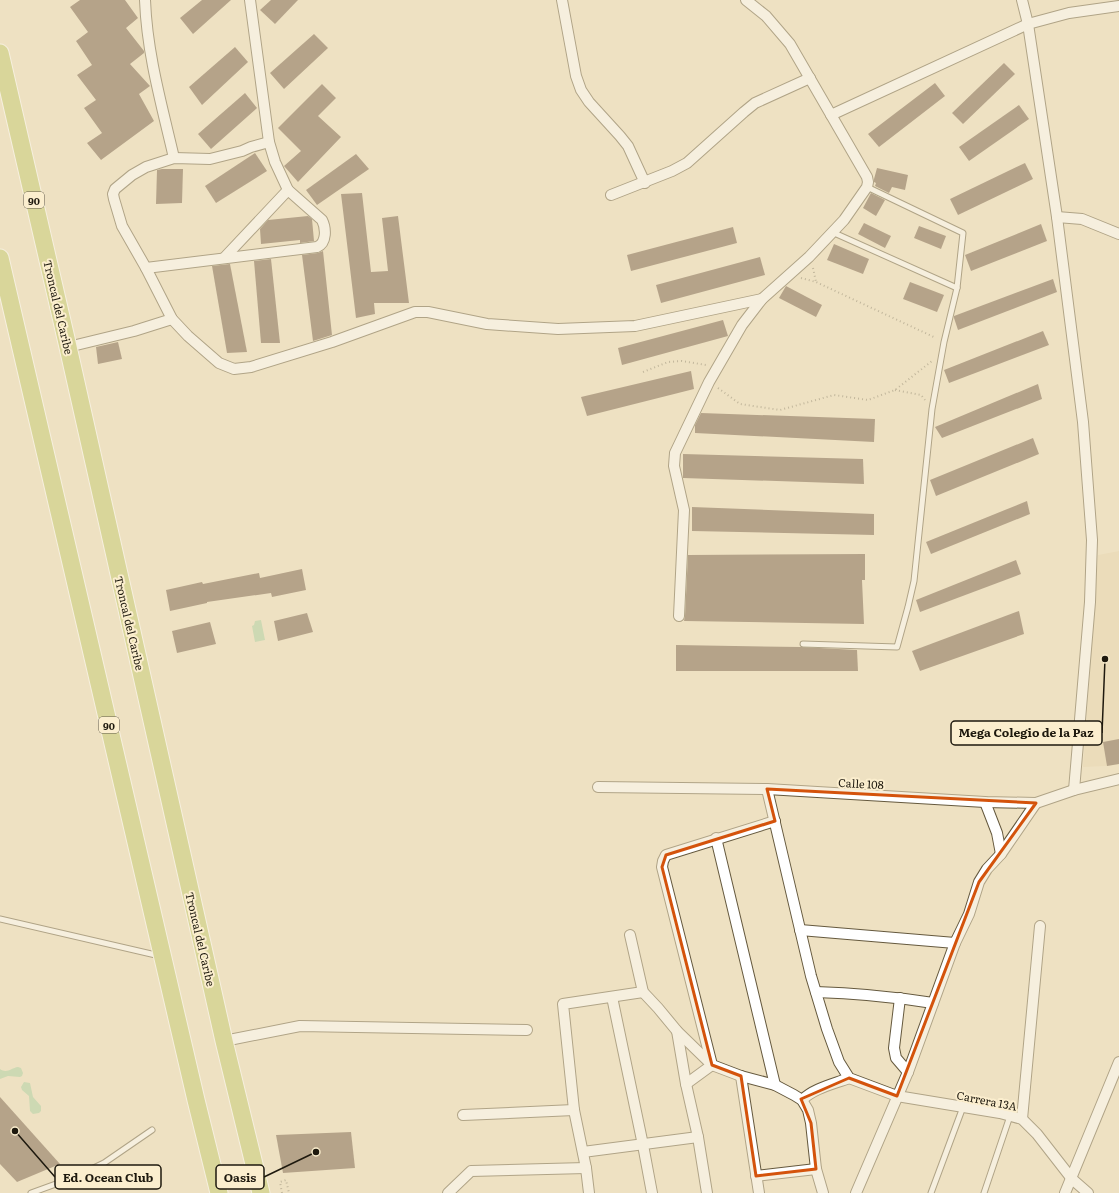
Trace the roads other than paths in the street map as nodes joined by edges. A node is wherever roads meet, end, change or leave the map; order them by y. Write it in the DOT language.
graph roads {
  1 [pos="145,0"];
  2 [pos="250,0"];
  3 [pos="562,0"];
  4 [pos="746,0"];
  5 [pos="1022,0"];
  6 [pos="1119,6"];
  7 [pos="1028,24"];
  8 [pos="0,54"];
  9 [pos="810,78"];
  10 [pos="831,115"];
  11 [pos="268,142"];
  12 [pos="174,158"];
  13 [pos="645,183"];
  14 [pos="867,187"];
  15 [pos="288,190"];
  16 [pos="611,195"];
  17 [pos="1057,217"];
  18 [pos="832,232"];
  19 [pos="1119,234"];
  20 [pos="0,258"];
  21 [pos="224,258"];
  22 [pos="146,268"];
  23 [pos="957,288"];
  24 [pos="762,300"];
  25 [pos="172,319"];
  26 [pos="68,347"];
  27 [pos="680,616"];
  28 [pos="804,644"];
  29 [pos="1119,779"];
  30 [pos="598,787"];
  31 [pos="767,789"];
  32 [pos="1074,790"];
  33 [pos="985,802"];
  34 [pos="1036,803"];
  35 [pos="775,820"];
  36 [pos="716,838"];
  37 [pos="1001,854"];
  38 [pos="0,919"];
  39 [pos="1040,926"];
  40 [pos="800,930"];
  41 [pos="630,935"];
  42 [pos="955,943"];
  43 [pos="163,957"];
  44 [pos="643,992"];
  45 [pos="816,992"];
  46 [pos="612,997"];
  47 [pos="900,998"];
  48 [pos="933,1003"];
  49 [pos="527,1030"];
  50 [pos="677,1031"];
  51 [pos="224,1041"];
  52 [pos="1119,1062"];
  53 [pos="712,1065"];
  54 [pos="908,1072"];
  55 [pos="741,1076"];
  56 [pos="849,1078"];
  57 [pos="686,1084"];
  58 [pos="775,1085"];
  59 [pos="897,1096"];
  60 [pos="802,1100"];
  61 [pos="963,1107"];
  62 [pos="574,1110"];
  63 [pos="463,1115"];
  64 [pos="1010,1116"];
  65 [pos="1022,1119"];
  66 [pos="152,1130"];
  67 [pos="698,1137"];
  68 [pos="644,1145"];
  69 [pos="582,1152"];
  70 [pos="586,1168"];
  71 [pos="816,1169"];
  72 [pos="756,1176"];
  73 [pos="1072,1179"];
  74 [pos="31,1193"];
  75 [pos="219,1193"];
  76 [pos="261,1193"];
  77 [pos="448,1193"];
  78 [pos="589,1193"];
  79 [pos="652,1193"];
  80 [pos="707,1193"];
  81 [pos="759,1193"];
  82 [pos="823,1193"];
  83 [pos="856,1193"];
  84 [pos="931,1193"];
  85 [pos="984,1193"];
  86 [pos="1065,1193"];
  87 [pos="1088,1193"];
  1 -- 12 [label="street"];
  2 -- 11 [label="street"];
  3 -- 13 [label="street"];
  4 -- 9 [label="street"];
  5 -- 7 [label="street"];
  6 -- 7 [label="street"];
  7 -- 10 [label="street"];
  7 -- 17 [label="street"];
  8 -- 26 [label="highway, Troncal del Caribe / 90"];
  9 -- 10 [label="street"];
  9 -- 13 [label="street"];
  10 -- 14 [label="street"];
  11 -- 12 [label="street"];
  11 -- 15 [label="street"];
  12 -- 22 [label="street"];
  13 -- 16 [label="street"];
  14 -- 18 [label="street"];
  14 -- 23 [label="lane"];
  15 -- 21 [label="street"];
  15 -- 21 [label="street"];
  17 -- 19 [label="street"];
  17 -- 32 [label="street"];
  18 -- 23 [label="lane"];
  18 -- 24 [label="street"];
  20 -- 43 [label="highway, 90"];
  21 -- 22 [label="street"];
  22 -- 25 [label="street"];
  23 -- 28 [label="lane"];
  24 -- 25 [label="street"];
  24 -- 27 [label="street"];
  25 -- 26 [label="street"];
  26 -- 51 [label="highway, Troncal del Caribe / 90"];
  29 -- 32 [label="street, Calle 108"];
  30 -- 31 [label="street, Calle 108"];
  31 -- 33 [label="street, Calle 108"];
  31 -- 35 [label="street"];
  32 -- 34 [label="street, Calle 108"];
  33 -- 34 [label="street, Calle 108"];
  33 -- 37 [label="street"];
  34 -- 37 [label="street"];
  35 -- 36 [label="street"];
  35 -- 40 [label="street"];
  36 -- 53 [label="street"];
  36 -- 58 [label="street"];
  37 -- 42 [label="street"];
  38 -- 43 [label="lane"];
  39 -- 65 [label="street"];
  40 -- 42 [label="street"];
  40 -- 45 [label="street"];
  41 -- 44 [label="street"];
  42 -- 48 [label="street"];
  43 -- 75 [label="highway, 90"];
  44 -- 46 [label="street"];
  44 -- 50 [label="street"];
  45 -- 47 [label="street"];
  45 -- 56 [label="street"];
  46 -- 62 [label="street"];
  46 -- 68 [label="street"];
  47 -- 48 [label="street"];
  47 -- 54 [label="street"];
  48 -- 54 [label="street"];
  49 -- 51 [label="street"];
  50 -- 53 [label="street"];
  50 -- 57 [label="street"];
  51 -- 76 [label="highway, Troncal del Caribe / 90"];
  52 -- 73 [label="street"];
  53 -- 55 [label="street"];
  53 -- 57 [label="street"];
  54 -- 59 [label="street"];
  55 -- 58 [label="street"];
  55 -- 72 [label="street"];
  56 -- 59 [label="street, Carrera 13A"];
  56 -- 60 [label="street"];
  57 -- 67 [label="street"];
  58 -- 60 [label="street"];
  59 -- 61 [label="street, Carrera 13A"];
  59 -- 83 [label="street"];
  60 -- 71 [label="street"];
  61 -- 64 [label="street, Carrera 13A"];
  61 -- 84 [label="lane"];
  62 -- 63 [label="street"];
  62 -- 69 [label="street"];
  64 -- 65 [label="street, Carrera 13A"];
  64 -- 85 [label="lane"];
  65 -- 73 [label="street, Carrera 13A"];
  66 -- 74 [label="lane"];
  67 -- 68 [label="street"];
  67 -- 80 [label="street"];
  68 -- 69 [label="street"];
  68 -- 79 [label="street"];
  69 -- 70 [label="street"];
  70 -- 77 [label="street"];
  70 -- 78 [label="street"];
  71 -- 72 [label="street"];
  71 -- 82 [label="street"];
  72 -- 81 [label="street"];
  73 -- 86 [label="street"];
  73 -- 87 [label="street, Carrera 13A"];
}
